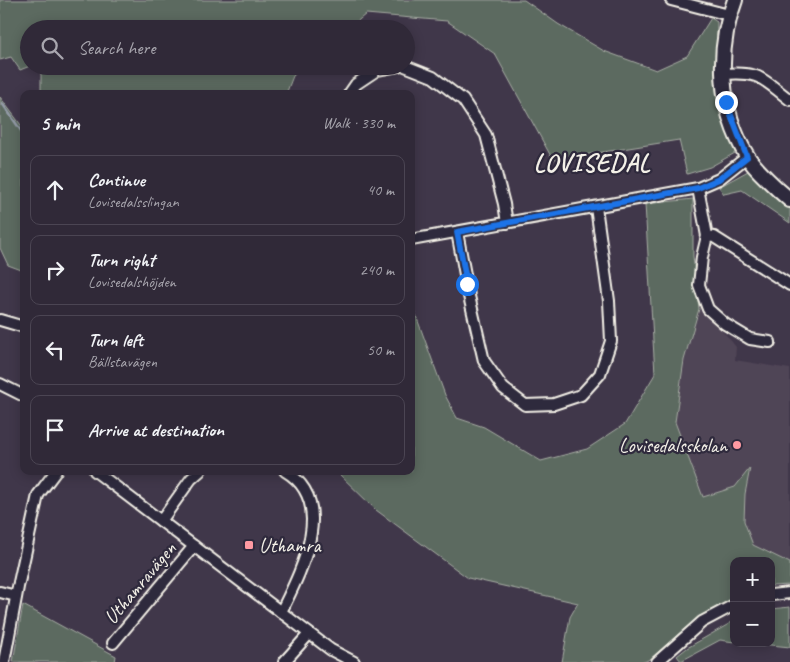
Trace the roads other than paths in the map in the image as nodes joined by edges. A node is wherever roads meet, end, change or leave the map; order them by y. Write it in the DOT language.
graph roads {
  1 [pos="671,0"];
  2 [pos="735,0"];
  3 [pos="729,15"];
  4 [pos="415,70"];
  5 [pos="724,74"];
  6 [pos="370,75"];
  7 [pos="352,90"];
  8 [pos="790,100"];
  9 [pos="747,157"];
  10 [pos="698,188"];
  11 [pos="790,200"];
  12 [pos="596,206"];
  13 [pos="507,223"];
  14 [pos="457,232"];
  15 [pos="707,236"];
  16 [pos="415,239"];
  17 [pos="790,285"];
  18 [pos="0,320"];
  19 [pos="20,326"];
  20 [pos="770,342"];
  21 [pos="0,384"];
  22 [pos="20,393"];
  23 [pos="53,475"];
  24 [pos="100,475"];
  25 [pos="196,475"];
  26 [pos="291,475"];
  27 [pos="161,521"];
  28 [pos="194,546"];
  29 [pos="0,592"];
  30 [pos="790,592"];
  31 [pos="775,594"];
  32 [pos="16,596"];
  33 [pos="730,607"];
  34 [pos="281,612"];
  35 [pos="309,634"];
  36 [pos="113,643"];
  37 [pos="4,662"];
  38 [pos="284,662"];
  39 [pos="354,662"];
  40 [pos="657,662"];
  1 -- 3 [label="street"];
  2 -- 3 [label="street"];
  3 -- 5 [label="street"];
  4 -- 13 [label="street"];
  5 -- 8 [label="street"];
  5 -- 9 [label="street"];
  6 -- 7 [label="street"];
  9 -- 10 [label="street"];
  9 -- 11 [label="street"];
  10 -- 12 [label="street"];
  10 -- 15 [label="street"];
  12 -- 13 [label="street"];
  12 -- 14 [label="street"];
  13 -- 14 [label="street"];
  14 -- 16 [label="street"];
  15 -- 17 [label="street"];
  15 -- 20 [label="street"];
  18 -- 19 [label="street"];
  21 -- 22 [label="street"];
  23 -- 32 [label="street"];
  24 -- 27 [label="street, Uthamravägen"];
  25 -- 27 [label="street"];
  26 -- 34 [label="street"];
  27 -- 28 [label="street, Uthamravägen"];
  28 -- 34 [label="street, Uthamravägen"];
  28 -- 36 [label="street, Uthamravägen"];
  29 -- 32 [label="street"];
  30 -- 31 [label="street"];
  32 -- 37 [label="street"];
  33 -- 40 [label="street"];
  34 -- 35 [label="street, Uthamravägen"];
  35 -- 38 [label="street"];
  35 -- 39 [label="street, Uthamravägen"];
}
